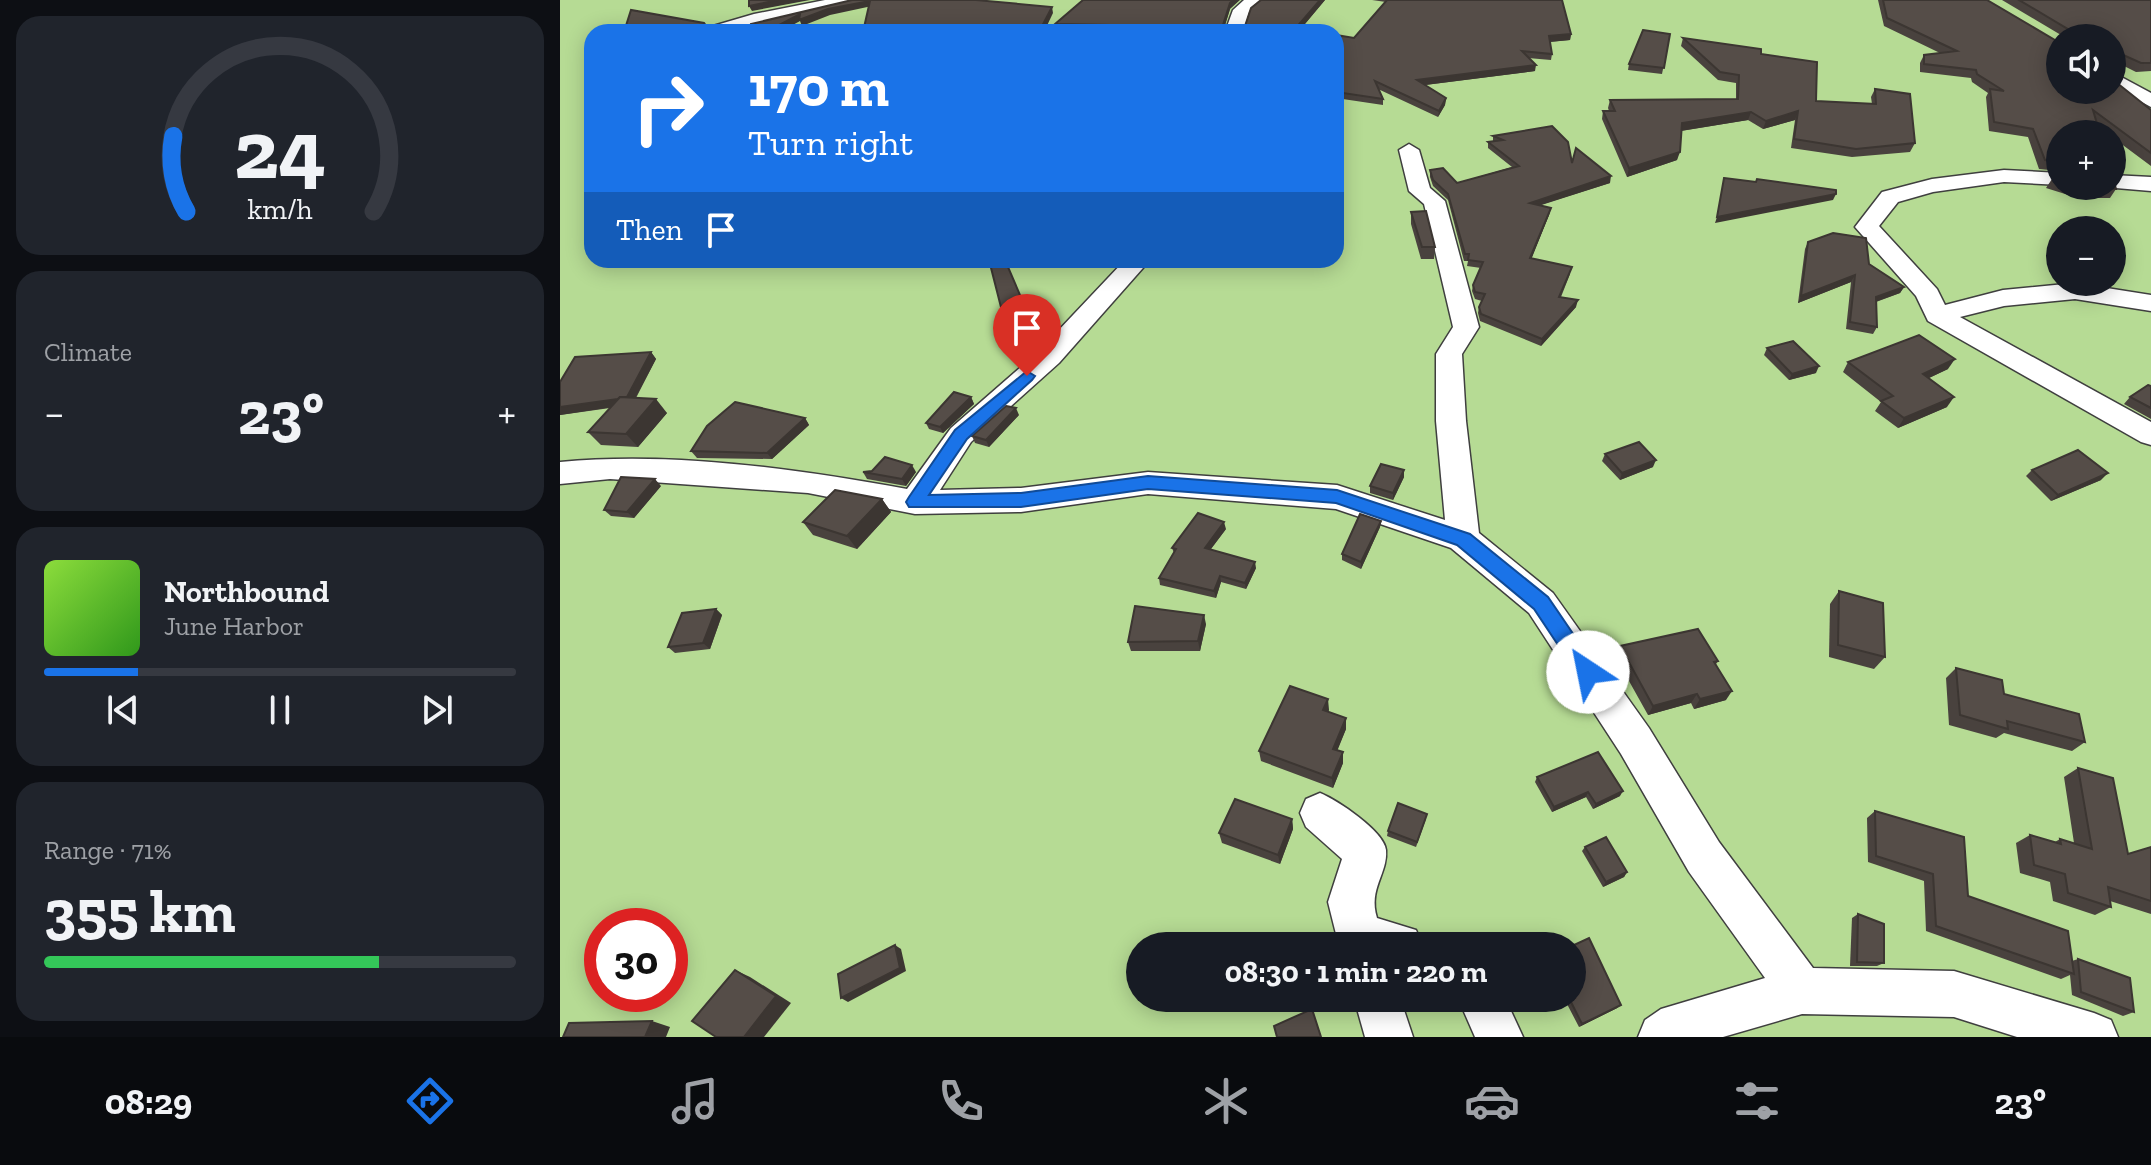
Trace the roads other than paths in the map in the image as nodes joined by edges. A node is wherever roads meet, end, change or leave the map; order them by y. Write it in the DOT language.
graph roads {
  1 [pos="850,0"];
  2 [pos="1255,0"];
  3 [pos="738,24"];
  4 [pos="1237,24"];
  5 [pos="2138,74"];
  6 [pos="2126,75"];
  7 [pos="2126,85"];
  8 [pos="2151,101"];
  9 [pos="1409,150"];
  10 [pos="2046,178"];
  11 [pos="2126,183"];
  12 [pos="2151,184"];
  13 [pos="1131,268"];
  14 [pos="2151,303"];
  15 [pos="1937,315"];
  16 [pos="2151,435"];
  17 [pos="560,473"];
  18 [pos="915,502"];
  19 [pos="1463,539"];
  20 [pos="1320,813"];
  21 [pos="1368,932"];
  22 [pos="1802,991"];
  23 [pos="1381,1012"];
  24 [pos="1487,1012"];
  25 [pos="1389,1037"];
  26 [pos="1499,1037"];
  27 [pos="1662,1037"];
  28 [pos="2094,1037"];
  1 -- 3 [label="street"];
  2 -- 4 [label="street"];
  5 -- 6 [label="street"];
  7 -- 8 [label="street"];
  9 -- 19 [label="street"];
  10 -- 15 [label="street"];
  11 -- 12 [label="street"];
  13 -- 18 [label="street"];
  14 -- 15 [label="street"];
  15 -- 16 [label="street"];
  17 -- 18 [label="street"];
  18 -- 19 [label="street"];
  19 -- 22 [label="street"];
  20 -- 21 [label="street"];
  22 -- 27 [label="street"];
  22 -- 28 [label="street"];
  23 -- 25 [label="street"];
  24 -- 26 [label="street"];
}
